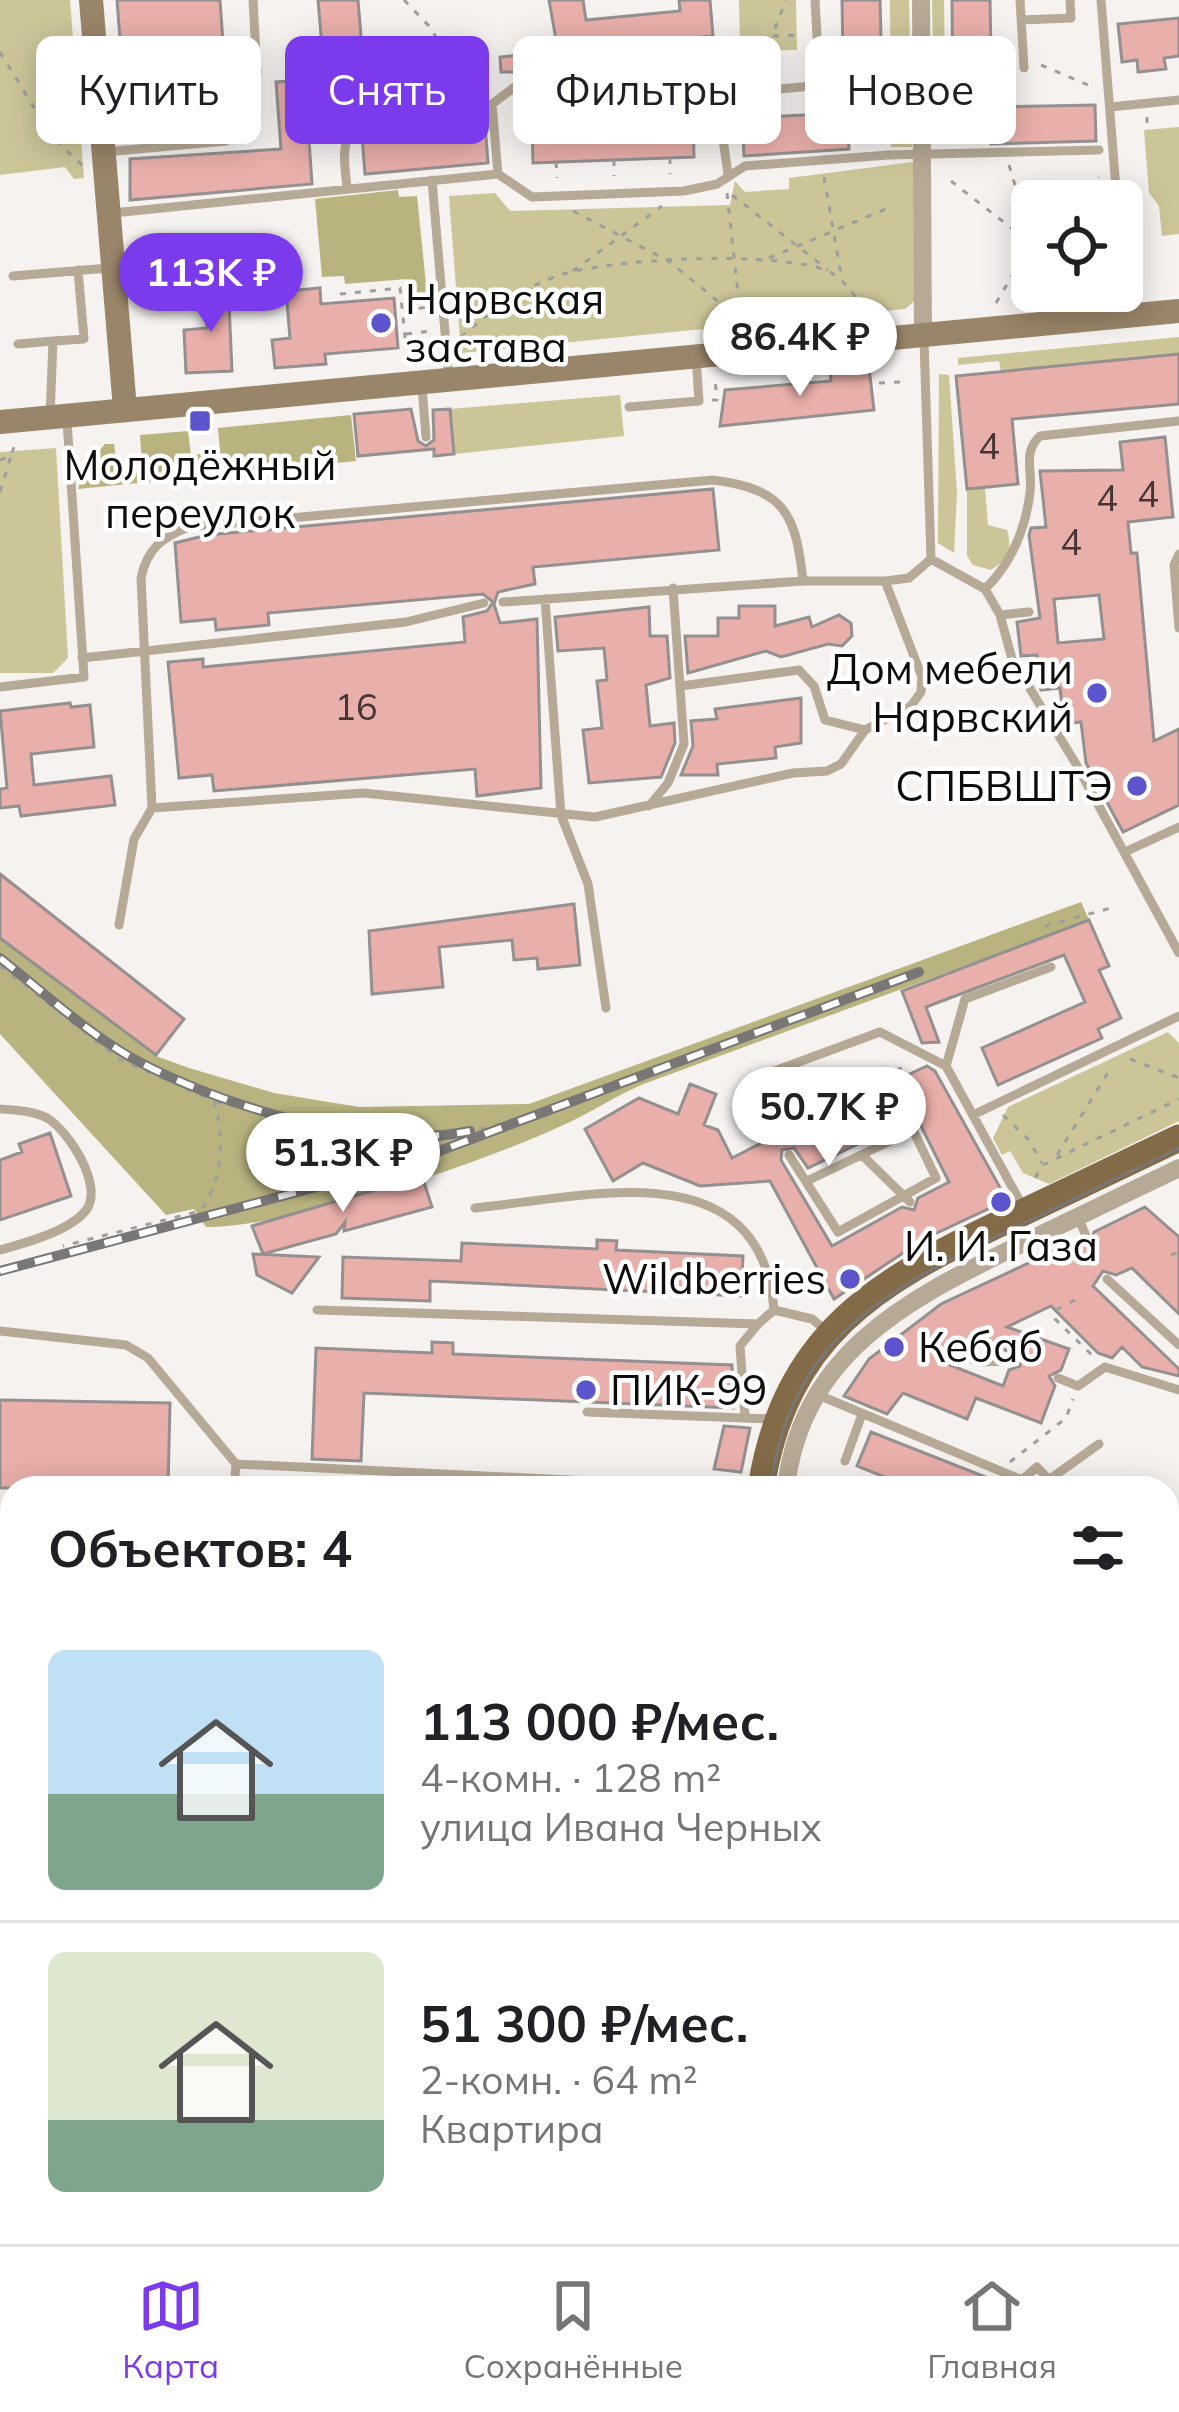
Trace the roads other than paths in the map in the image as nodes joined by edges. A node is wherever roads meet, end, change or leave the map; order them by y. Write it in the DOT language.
graph roads {
  1 [pos="91,0"];
  2 [pos="253,0"];
  3 [pos="815,0"];
  4 [pos="920,0"];
  5 [pos="1020,0"];
  6 [pos="1070,0"];
  7 [pos="1101,0"];
  8 [pos="1021,20"];
  9 [pos="1024,62"];
  10 [pos="513,88"];
  11 [pos="781,89"];
  12 [pos="1179,100"];
  13 [pos="491,104"];
  14 [pos="1110,107"];
  15 [pos="726,144"];
  16 [pos="1099,150"];
  17 [pos="924,154"];
  18 [pos="97,162"];
  19 [pos="498,174"];
  20 [pos="728,174"];
  21 [pos="432,180"];
  22 [pos="1115,180"];
  23 [pos="347,187"];
  24 [pos="110,213"];
  25 [pos="114,267"];
  26 [pos="78,270"];
  27 [pos="13,275"];
  28 [pos="1179,311"];
  29 [pos="1126,312"];
  30 [pos="1126,317"];
  31 [pos="923,337"];
  32 [pos="53,341"];
  33 [pos="18,344"];
  34 [pos="696,357"];
  35 [pos="448,368"];
  36 [pos="422,381"];
  37 [pos="629,407"];
  38 [pos="125,409"];
  39 [pos="58,416"];
  40 [pos="1179,421"];
  41 [pos="0,422"];
  42 [pos="426,436"];
  43 [pos="1179,554"];
  44 [pos="931,559"];
  45 [pos="803,580"];
  46 [pos="885,581"];
  47 [pos="673,588"];
  48 [pos="985,589"];
  49 [pos="545,598"];
  50 [pos="503,602"];
  51 [pos="484,603"];
  52 [pos="1029,612"];
  53 [pos="1000,615"];
  54 [pos="1179,628"];
  55 [pos="144,650"];
  56 [pos="82,658"];
  57 [pos="681,686"];
  58 [pos="0,687"];
  59 [pos="865,730"];
  60 [pos="649,806"];
  61 [pos="152,808"];
  62 [pos="561,814"];
  63 [pos="1179,826"];
  64 [pos="1127,850"];
  65 [pos="119,925"];
  66 [pos="1179,953"];
  67 [pos="1051,967"];
  68 [pos="606,1008"];
  69 [pos="1179,1016"];
  70 [pos="946,1066"];
  71 [pos="0,1108"];
  72 [pos="974,1115"];
  73 [pos="777,1130"];
  74 [pos="1179,1138"];
  75 [pos="862,1154"];
  76 [pos="789,1155"];
  77 [pos="1179,1168"];
  78 [pos="809,1180"];
  79 [pos="907,1198"];
  80 [pos="475,1208"];
  81 [pos="1025,1212"];
  82 [pos="1078,1216"];
  83 [pos="1086,1236"];
  84 [pos="0,1250"];
  85 [pos="1107,1279"];
  86 [pos="317,1310"];
  87 [pos="774,1310"];
  88 [pos="758,1324"];
  89 [pos="0,1331"];
  90 [pos="828,1332"];
  91 [pos="1179,1345"];
  92 [pos="955,1352"];
  93 [pos="1013,1360"];
  94 [pos="1058,1378"];
  95 [pos="1179,1390"];
  96 [pos="816,1394"];
  97 [pos="587,1412"];
  98 [pos="745,1416"];
  99 [pos="861,1418"];
  100 [pos="778,1420"];
  101 [pos="1099,1444"];
  102 [pos="844,1461"];
  103 [pos="236,1465"];
  104 [pos="236,1476"];
  105 [pos="474,1476"];
  106 [pos="764,1476"];
  107 [pos="790,1476"];
  108 [pos="1009,1476"];
  109 [pos="1062,1476"];
  1 -- 18 [label="main road"];
  2 -- 18 [label="lane"];
  3 -- 11 [label="lane"];
  4 -- 17 [label="street"];
  5 -- 8 [label="lane"];
  6 -- 8 [label="lane"];
  7 -- 14 [label="lane"];
  8 -- 9 [label="lane"];
  10 -- 13 [label="lane"];
  12 -- 14 [label="lane"];
  13 -- 19 [label="lane"];
  13 -- 23 [label="lane"];
  14 -- 22 [label="lane"];
  15 -- 20 [label="lane"];
  16 -- 17 [label="lane"];
  17 -- 20 [label="lane"];
  17 -- 31 [label="street"];
  18 -- 24 [label="main road"];
  19 -- 20 [label="lane"];
  19 -- 21 [label="lane"];
  21 -- 23 [label="lane"];
  21 -- 35 [label="lane"];
  23 -- 24 [label="lane"];
  24 -- 25 [label="main road"];
  25 -- 26 [label="lane"];
  25 -- 38 [label="main road"];
  26 -- 27 [label="lane"];
  26 -- 32 [label="lane"];
  28 -- 30 [label="main road"];
  29 -- 30 [label="lane"];
  30 -- 31 [label="main road"];
  31 -- 34 [label="main road"];
  31 -- 44 [label="lane"];
  32 -- 33 [label="lane"];
  32 -- 39 [label="lane"];
  34 -- 35 [label="main road"];
  34 -- 37 [label="lane"];
  35 -- 36 [label="main road"];
  36 -- 38 [label="main road"];
  36 -- 42 [label="lane"];
  38 -- 39 [label="main road"];
  39 -- 41 [label="main road"];
  39 -- 56 [label="lane"];
  40 -- 48 [label="lane"];
  43 -- 54 [label="lane"];
  44 -- 46 [label="lane"];
  44 -- 48 [label="lane"];
  45 -- 46 [label="lane"];
  45 -- 47 [label="lane"];
  45 -- 55 [label="lane"];
  46 -- 59 [label="lane"];
  47 -- 49 [label="lane"];
  47 -- 57 [label="lane"];
  48 -- 53 [label="lane"];
  49 -- 50 [label="lane"];
  49 -- 62 [label="lane"];
  51 -- 55 [label="lane"];
  52 -- 53 [label="lane"];
  53 -- 66 [label="lane"];
  55 -- 56 [label="lane"];
  55 -- 61 [label="lane"];
  56 -- 58 [label="lane"];
  57 -- 59 [label="lane"];
  57 -- 60 [label="lane"];
  59 -- 60 [label="lane"];
  60 -- 62 [label="lane"];
  61 -- 62 [label="lane"];
  61 -- 65 [label="lane"];
  62 -- 68 [label="lane"];
  63 -- 64 [label="lane"];
  67 -- 70 [label="lane"];
  69 -- 72 [label="lane"];
  70 -- 72 [label="lane"];
  70 -- 73 [label="lane"];
  71 -- 84 [label="lane"];
  72 -- 81 [label="lane"];
  74 -- 81 [label="main road"];
  75 -- 78 [label="lane"];
  75 -- 79 [label="lane"];
  75 -- 79 [label="lane"];
  76 -- 78 [label="lane"];
  77 -- 82 [label="street"];
  78 -- 79 [label="lane"];
  80 -- 87 [label="lane"];
  81 -- 90 [label="main road"];
  82 -- 83 [label="lane"];
  82 -- 96 [label="street"];
  85 -- 91 [label="lane"];
  86 -- 88 [label="lane"];
  87 -- 88 [label="lane"];
  87 -- 90 [label="lane"];
  88 -- 98 [label="lane"];
  89 -- 103 [label="lane"];
  90 -- 100 [label="main road"];
  92 -- 93 [label="lane"];
  94 -- 95 [label="lane"];
  96 -- 99 [label="lane"];
  96 -- 107 [label="street"];
  97 -- 98 [label="lane"];
  98 -- 100 [label="lane"];
  99 -- 102 [label="lane"];
  99 -- 108 [label="lane"];
  100 -- 106 [label="main road"];
  101 -- 109 [label="lane"];
  103 -- 104 [label="lane"];
  103 -- 105 [label="lane"];
}
